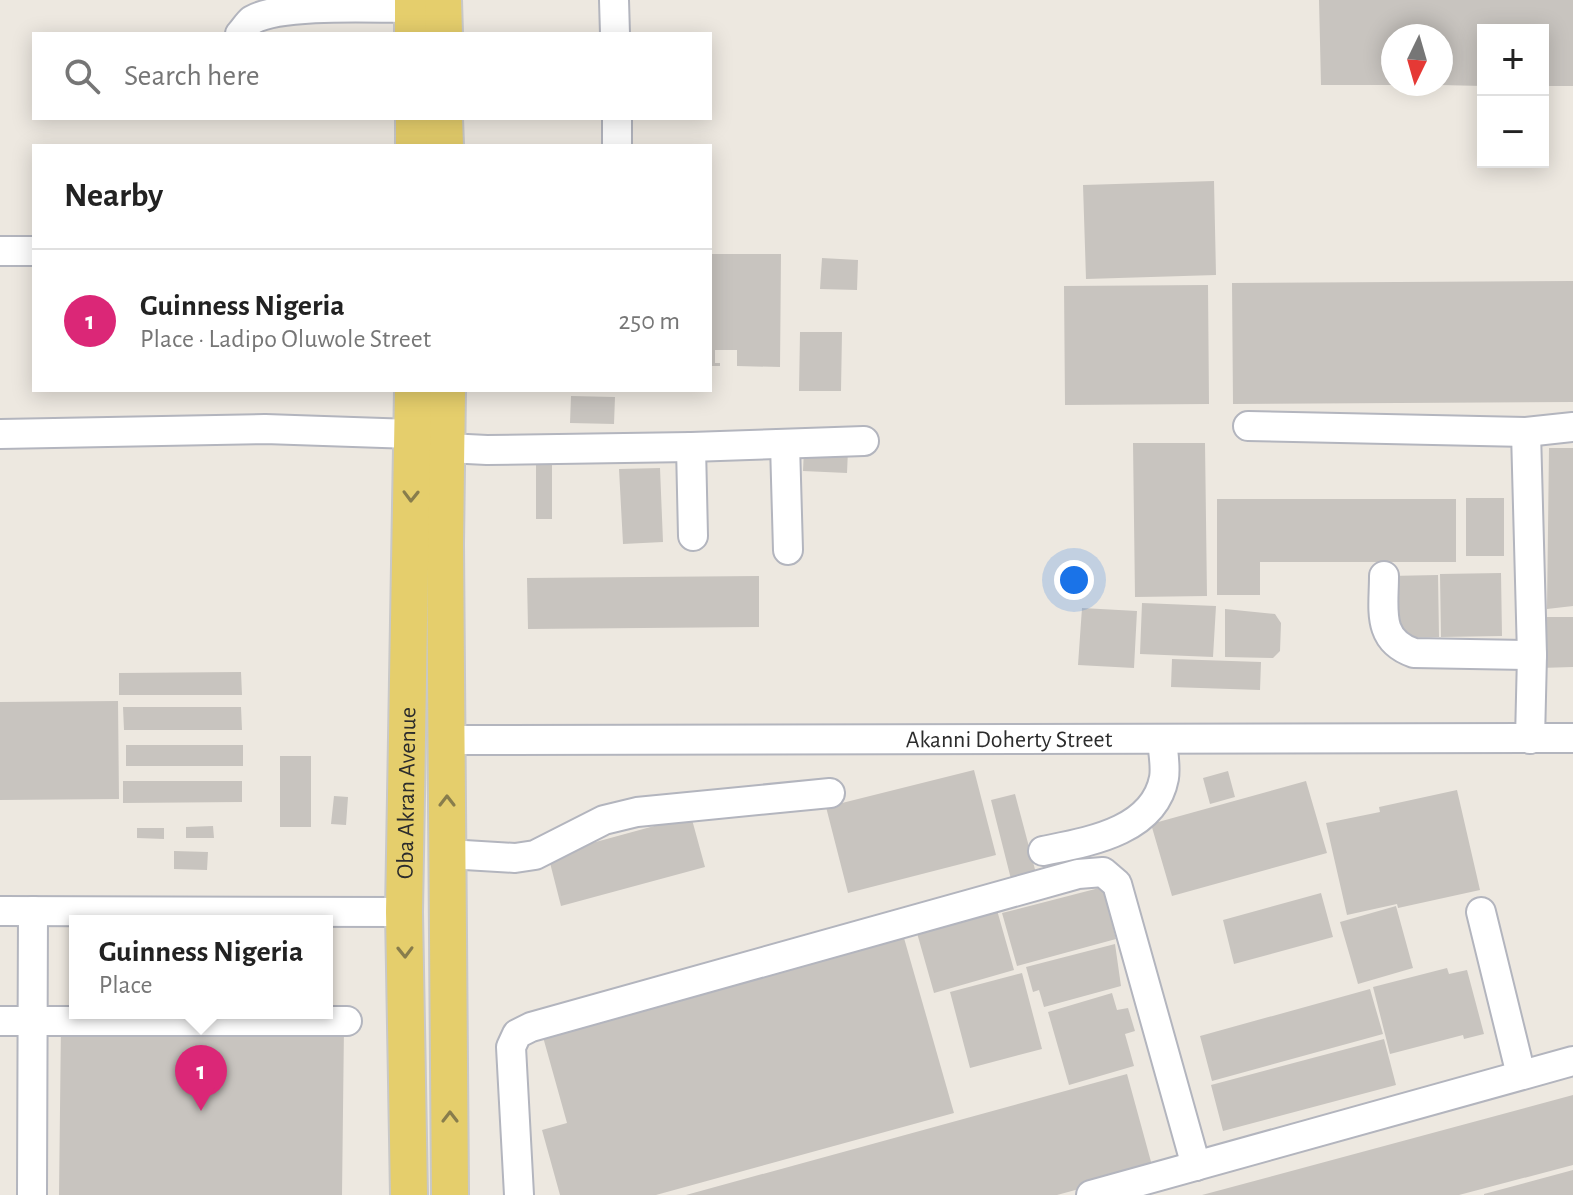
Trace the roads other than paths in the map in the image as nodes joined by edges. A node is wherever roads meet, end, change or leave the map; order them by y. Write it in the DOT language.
graph roads {
  1 [pos="614,0"];
  2 [pos="420,11"];
  3 [pos="242,32"];
  4 [pos="442,32"];
  5 [pos="615,32"];
  6 [pos="414,120"];
  7 [pos="444,120"];
  8 [pos="617,120"];
  9 [pos="414,144"];
  10 [pos="445,144"];
  11 [pos="617,144"];
  12 [pos="0,251"];
  13 [pos="32,251"];
  14 [pos="413,392"];
  15 [pos="447,392"];
  16 [pos="1248,426"];
  17 [pos="1573,427"];
  18 [pos="1526,432"];
  19 [pos="0,434"];
  20 [pos="412,434"];
  21 [pos="864,441"];
  22 [pos="785,444"];
  23 [pos="691,447"];
  24 [pos="447,448"];
  25 [pos="693,536"];
  26 [pos="788,550"];
  27 [pos="1384,576"];
  28 [pos="1532,655"];
  29 [pos="1573,738"];
  30 [pos="1530,739"];
  31 [pos="447,740"];
  32 [pos="1162,740"];
  33 [pos="830,793"];
  34 [pos="1043,851"];
  35 [pos="448,854"];
  36 [pos="0,911"];
  37 [pos="33,911"];
  38 [pos="404,912"];
  39 [pos="1481,912"];
  40 [pos="32,1020"];
  41 [pos="0,1021"];
  42 [pos="347,1021"];
  43 [pos="1573,1061"];
  44 [pos="1521,1075"];
  45 [pos="1196,1166"];
  46 [pos="32,1195"];
  47 [pos="409,1195"];
  48 [pos="450,1195"];
  49 [pos="519,1195"];
  50 [pos="1091,1195"];
  1 -- 5 [label="street"];
  2 -- 3 [label="street"];
  2 -- 4 [label="main road"];
  6 -- 9 [label="main road"];
  7 -- 10 [label="main road"];
  8 -- 11 [label="street"];
  12 -- 13 [label="street"];
  14 -- 20 [label="main road, Oba Akran Avenue"];
  15 -- 24 [label="main road, Oba Akran Avenue"];
  16 -- 18 [label="street"];
  17 -- 18 [label="street"];
  18 -- 28 [label="street"];
  19 -- 20 [label="street"];
  20 -- 38 [label="main road, Oba Akran Avenue, one-way"];
  21 -- 22 [label="street"];
  22 -- 23 [label="street"];
  22 -- 26 [label="street"];
  23 -- 24 [label="street"];
  23 -- 25 [label="street"];
  24 -- 31 [label="main road, Oba Akran Avenue"];
  27 -- 28 [label="street"];
  28 -- 30 [label="street"];
  29 -- 30 [label="street, Akanni Doherty Street"];
  30 -- 32 [label="street, Akanni Doherty Street"];
  31 -- 32 [label="street, Akanni Doherty Street"];
  35 -- 31 [label="main road, Oba Akran Avenue, one-way"];
  32 -- 34 [label="street"];
  33 -- 35 [label="street"];
  48 -- 35 [label="main road, Oba Akran Avenue, one-way"];
  36 -- 37 [label="street"];
  37 -- 38 [label="street"];
  37 -- 40 [label="street"];
  38 -- 47 [label="main road, Oba Akran Avenue, one-way"];
  39 -- 44 [label="street"];
  40 -- 41 [label="street"];
  40 -- 42 [label="street"];
  40 -- 46 [label="street"];
  43 -- 44 [label="street"];
  44 -- 45 [label="street"];
  45 -- 49 [label="street"];
  45 -- 50 [label="street"];
}
